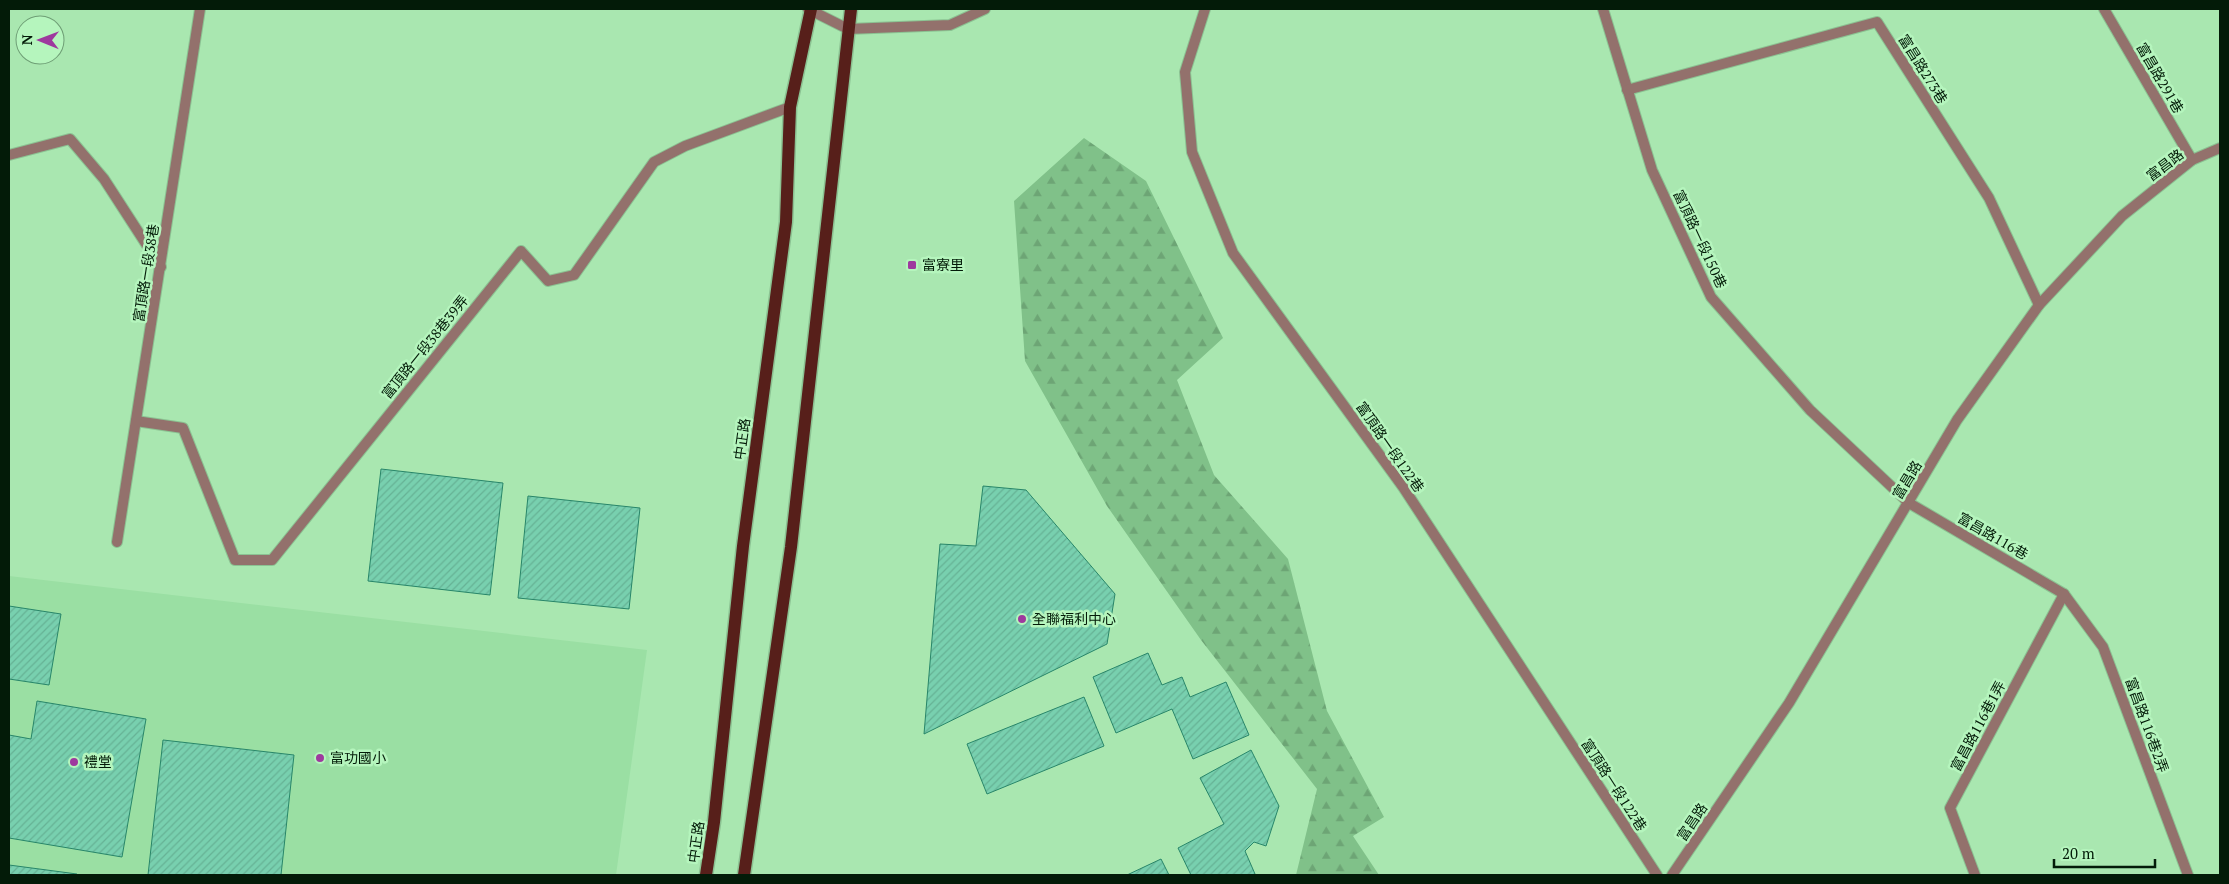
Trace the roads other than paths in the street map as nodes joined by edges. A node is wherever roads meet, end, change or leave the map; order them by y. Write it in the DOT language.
graph roads {
  1 [pos="200,9"];
  2 [pos="810,9"];
  3 [pos="850,9"];
  4 [pos="986,9"];
  5 [pos="1205,9"];
  6 [pos="1602,9"];
  7 [pos="2104,9"];
  8 [pos="848,29"];
  9 [pos="1627,90"];
  10 [pos="790,107"];
  11 [pos="2220,148"];
  12 [pos="9,155"];
  13 [pos="2192,160"];
  14 [pos="161,266"];
  15 [pos="2039,306"];
  16 [pos="136,420"];
  17 [pos="1909,503"];
  18 [pos="117,542"];
  19 [pos="2064,594"];
  20 [pos="706,875"];
  21 [pos="744,875"];
  22 [pos="1657,875"];
  23 [pos="1672,875"];
  24 [pos="1975,875"];
  25 [pos="2188,875"];
  1 -- 14 [label="street, 富頂路一段38巷"];
  2 -- 8 [label="street"];
  2 -- 10 [label="main road, 中正路"];
  3 -- 8 [label="main road"];
  4 -- 8 [label="street"];
  5 -- 22 [label="street, 富頂路一段122巷"];
  6 -- 9 [label="street, 富頂路一段150巷"];
  7 -- 13 [label="street, 富昌路291巷"];
  8 -- 21 [label="main road"];
  9 -- 15 [label="street, 富昌路273巷"];
  9 -- 17 [label="street, 富頂路一段150巷"];
  10 -- 16 [label="street, 富頂路一段38巷39弄"];
  10 -- 20 [label="main road, 中正路"];
  11 -- 13 [label="street, 富昌路"];
  12 -- 14 [label="street"];
  13 -- 15 [label="street, 富昌路"];
  14 -- 16 [label="street, 富頂路一段38巷"];
  15 -- 17 [label="street, 富昌路"];
  16 -- 18 [label="street, 富頂路一段38巷"];
  17 -- 19 [label="street, 富昌路116巷"];
  17 -- 23 [label="street, 富昌路"];
  19 -- 24 [label="street, 富昌路116巷1弄"];
  19 -- 25 [label="street, 富昌路116巷2弄"];
}
